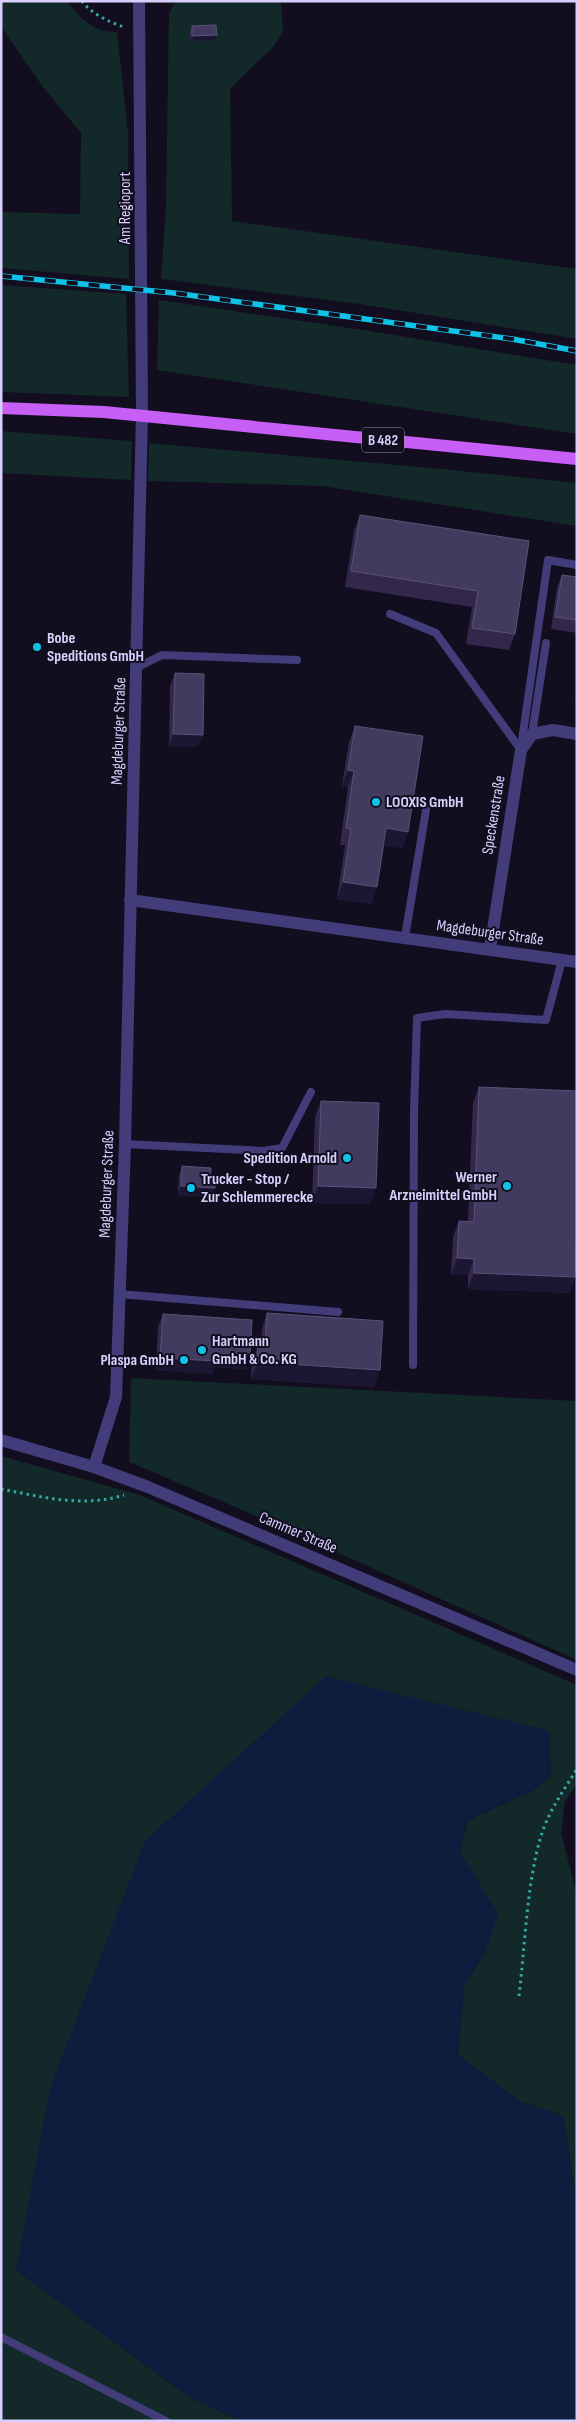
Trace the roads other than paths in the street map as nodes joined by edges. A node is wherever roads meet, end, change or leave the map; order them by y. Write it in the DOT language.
graph roads {
  1 [pos="138,1"];
  2 [pos="1,408"];
  3 [pos="142,414"];
  4 [pos="577,459"];
  5 [pos="577,565"];
  6 [pos="390,614"];
  7 [pos="546,643"];
  8 [pos="298,660"];
  9 [pos="138,667"];
  10 [pos="532,734"];
  11 [pos="577,734"];
  12 [pos="520,750"];
  13 [pos="426,810"];
  14 [pos="130,900"];
  15 [pos="405,937"];
  16 [pos="490,949"];
  17 [pos="562,960"];
  18 [pos="577,962"];
  19 [pos="311,1092"];
  20 [pos="125,1144"];
  21 [pos="119,1294"];
  22 [pos="338,1312"];
  23 [pos="413,1365"];
  24 [pos="1,1440"];
  25 [pos="94,1467"];
  26 [pos="577,1670"];
  27 [pos="1,2337"];
  28 [pos="166,2421"];
  1 -- 3 [label="street, Am Regioport"];
  2 -- 4 [label="main road, B 482"];
  3 -- 9 [label="street, Magdeburger Straße"];
  5 -- 12 [label="lane"];
  6 -- 12 [label="lane"];
  7 -- 10 [label="lane"];
  8 -- 9 [label="lane"];
  9 -- 14 [label="street, Magdeburger Straße"];
  10 -- 11 [label="street"];
  10 -- 12 [label="street, Speckenstraße"];
  12 -- 16 [label="street, Speckenstraße"];
  13 -- 15 [label="lane"];
  14 -- 15 [label="street, Magdeburger Straße"];
  14 -- 20 [label="street, Magdeburger Straße"];
  15 -- 16 [label="street, Magdeburger Straße"];
  16 -- 17 [label="street, Magdeburger Straße"];
  17 -- 18 [label="street, Magdeburger Straße"];
  17 -- 23 [label="lane"];
  19 -- 20 [label="lane"];
  20 -- 21 [label="street, Magdeburger Straße"];
  21 -- 22 [label="lane"];
  21 -- 25 [label="street, Magdeburger Straße"];
  24 -- 25 [label="street, Cammer Straße"];
  25 -- 26 [label="street, Cammer Straße"];
  27 -- 28 [label="lane"];
}
